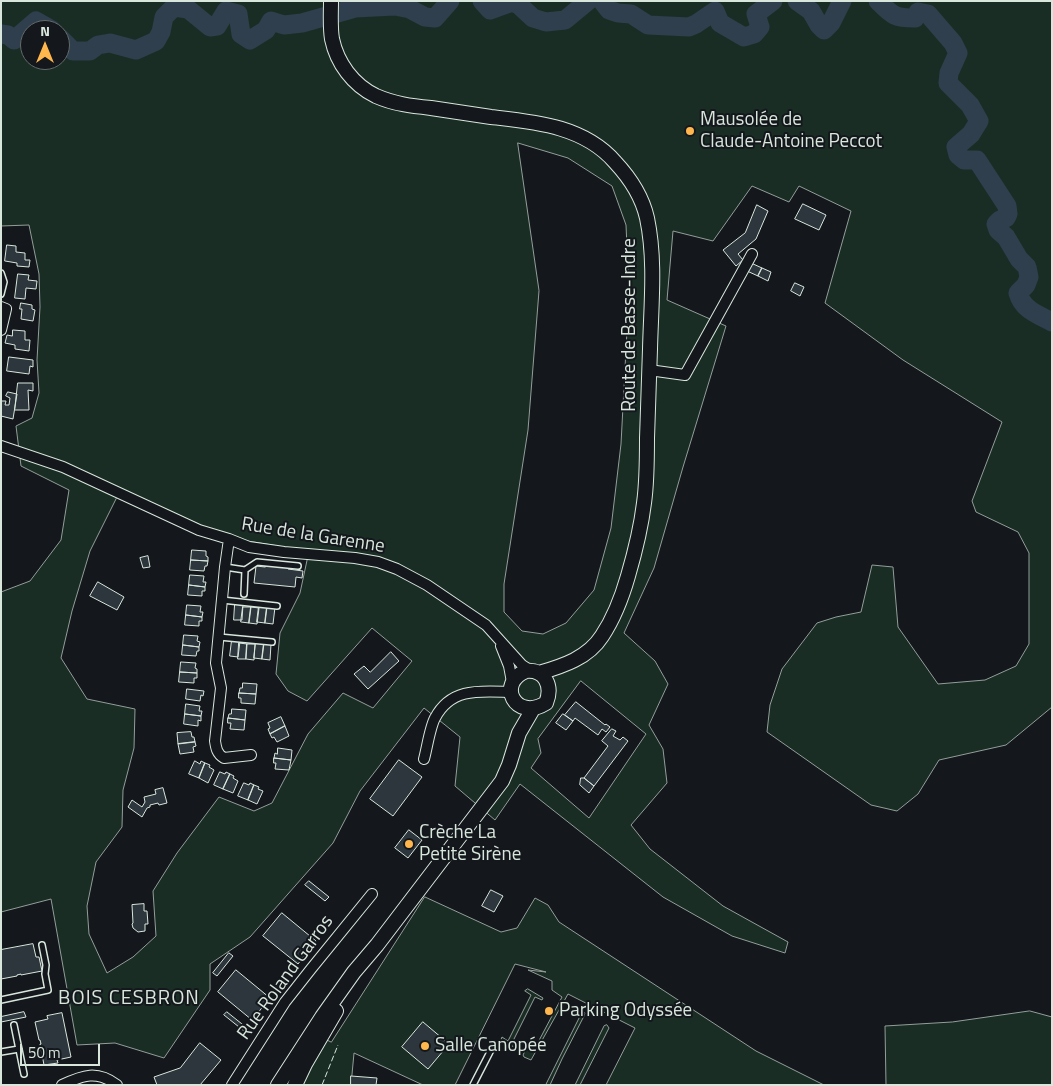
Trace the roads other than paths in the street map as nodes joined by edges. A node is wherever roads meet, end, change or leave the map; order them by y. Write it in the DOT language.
graph roads {
  1 [pos="331,1"];
  2 [pos="752,254"];
  3 [pos="1,273"];
  4 [pos="1,294"];
  5 [pos="1,307"];
  6 [pos="1,330"];
  7 [pos="649,370"];
  8 [pos="1,446"];
  9 [pos="229,540"];
  10 [pos="298,566"];
  11 [pos="225,567"];
  12 [pos="245,570"];
  13 [pos="244,594"];
  14 [pos="222,600"];
  15 [pos="277,606"];
  16 [pos="496,636"];
  17 [pos="219,637"];
  18 [pos="272,642"];
  19 [pos="574,662"];
  20 [pos="535,672"];
  21 [pos="513,692"];
  22 [pos="549,692"];
  23 [pos="533,709"];
  24 [pos="519,733"];
  25 [pos="251,755"];
  26 [pos="424,759"];
  27 [pos="372,894"];
  28 [pos="42,945"];
  29 [pos="377,945"];
  30 [pos="1,1000"];
  31 [pos="14,1025"];
  32 [pos="19,1049"];
  33 [pos="491,1050"];
  34 [pos="1,1052"];
  35 [pos="24,1074"];
  36 [pos="62,1085"];
  37 [pos="117,1085"];
  38 [pos="232,1085"];
  39 [pos="278,1085"];
  40 [pos="295,1085"];
  41 [pos="473,1085"];
  1 -- 7 [label="main road, Route de Basse-Indre"];
  2 -- 7 [label="street"];
  3 -- 4 [label="lane"];
  5 -- 6 [label="street"];
  7 -- 19 [label="main road, Route de Basse-Indre"];
  8 -- 9 [label="street, Rue de la Garenne"];
  9 -- 11 [label="street"];
  9 -- 16 [label="street, Rue de la Garenne"];
  10 -- 12 [label="lane"];
  11 -- 12 [label="lane"];
  11 -- 14 [label="street"];
  12 -- 13 [label="lane"];
  14 -- 15 [label="lane"];
  14 -- 17 [label="street"];
  16 -- 20 [label="street, Rue de la Garenne"];
  16 -- 21 [label="street, Rue de la Garenne"];
  17 -- 18 [label="lane"];
  17 -- 25 [label="street"];
  19 -- 20 [label="main road, Route de Basse-Indre"];
  19 -- 22 [label="main road, Route de Basse-Indre"];
  20 -- 21 [label="main road"];
  20 -- 22 [label="main road"];
  21 -- 23 [label="main road"];
  21 -- 24 [label="main road"];
  21 -- 26 [label="street"];
  22 -- 23 [label="main road"];
  23 -- 24 [label="main road"];
  24 -- 29 [label="main road"];
  27 -- 38 [label="street, Rue Roland Garros"];
  28 -- 30 [label="lane"];
  29 -- 39 [label="main road"];
  29 -- 40 [label="main road"];
  31 -- 32 [label="lane"];
  32 -- 34 [label="lane"];
  32 -- 35 [label="lane"];
  33 -- 41 [label="lane"];
  36 -- 37 [label="street"];
}
